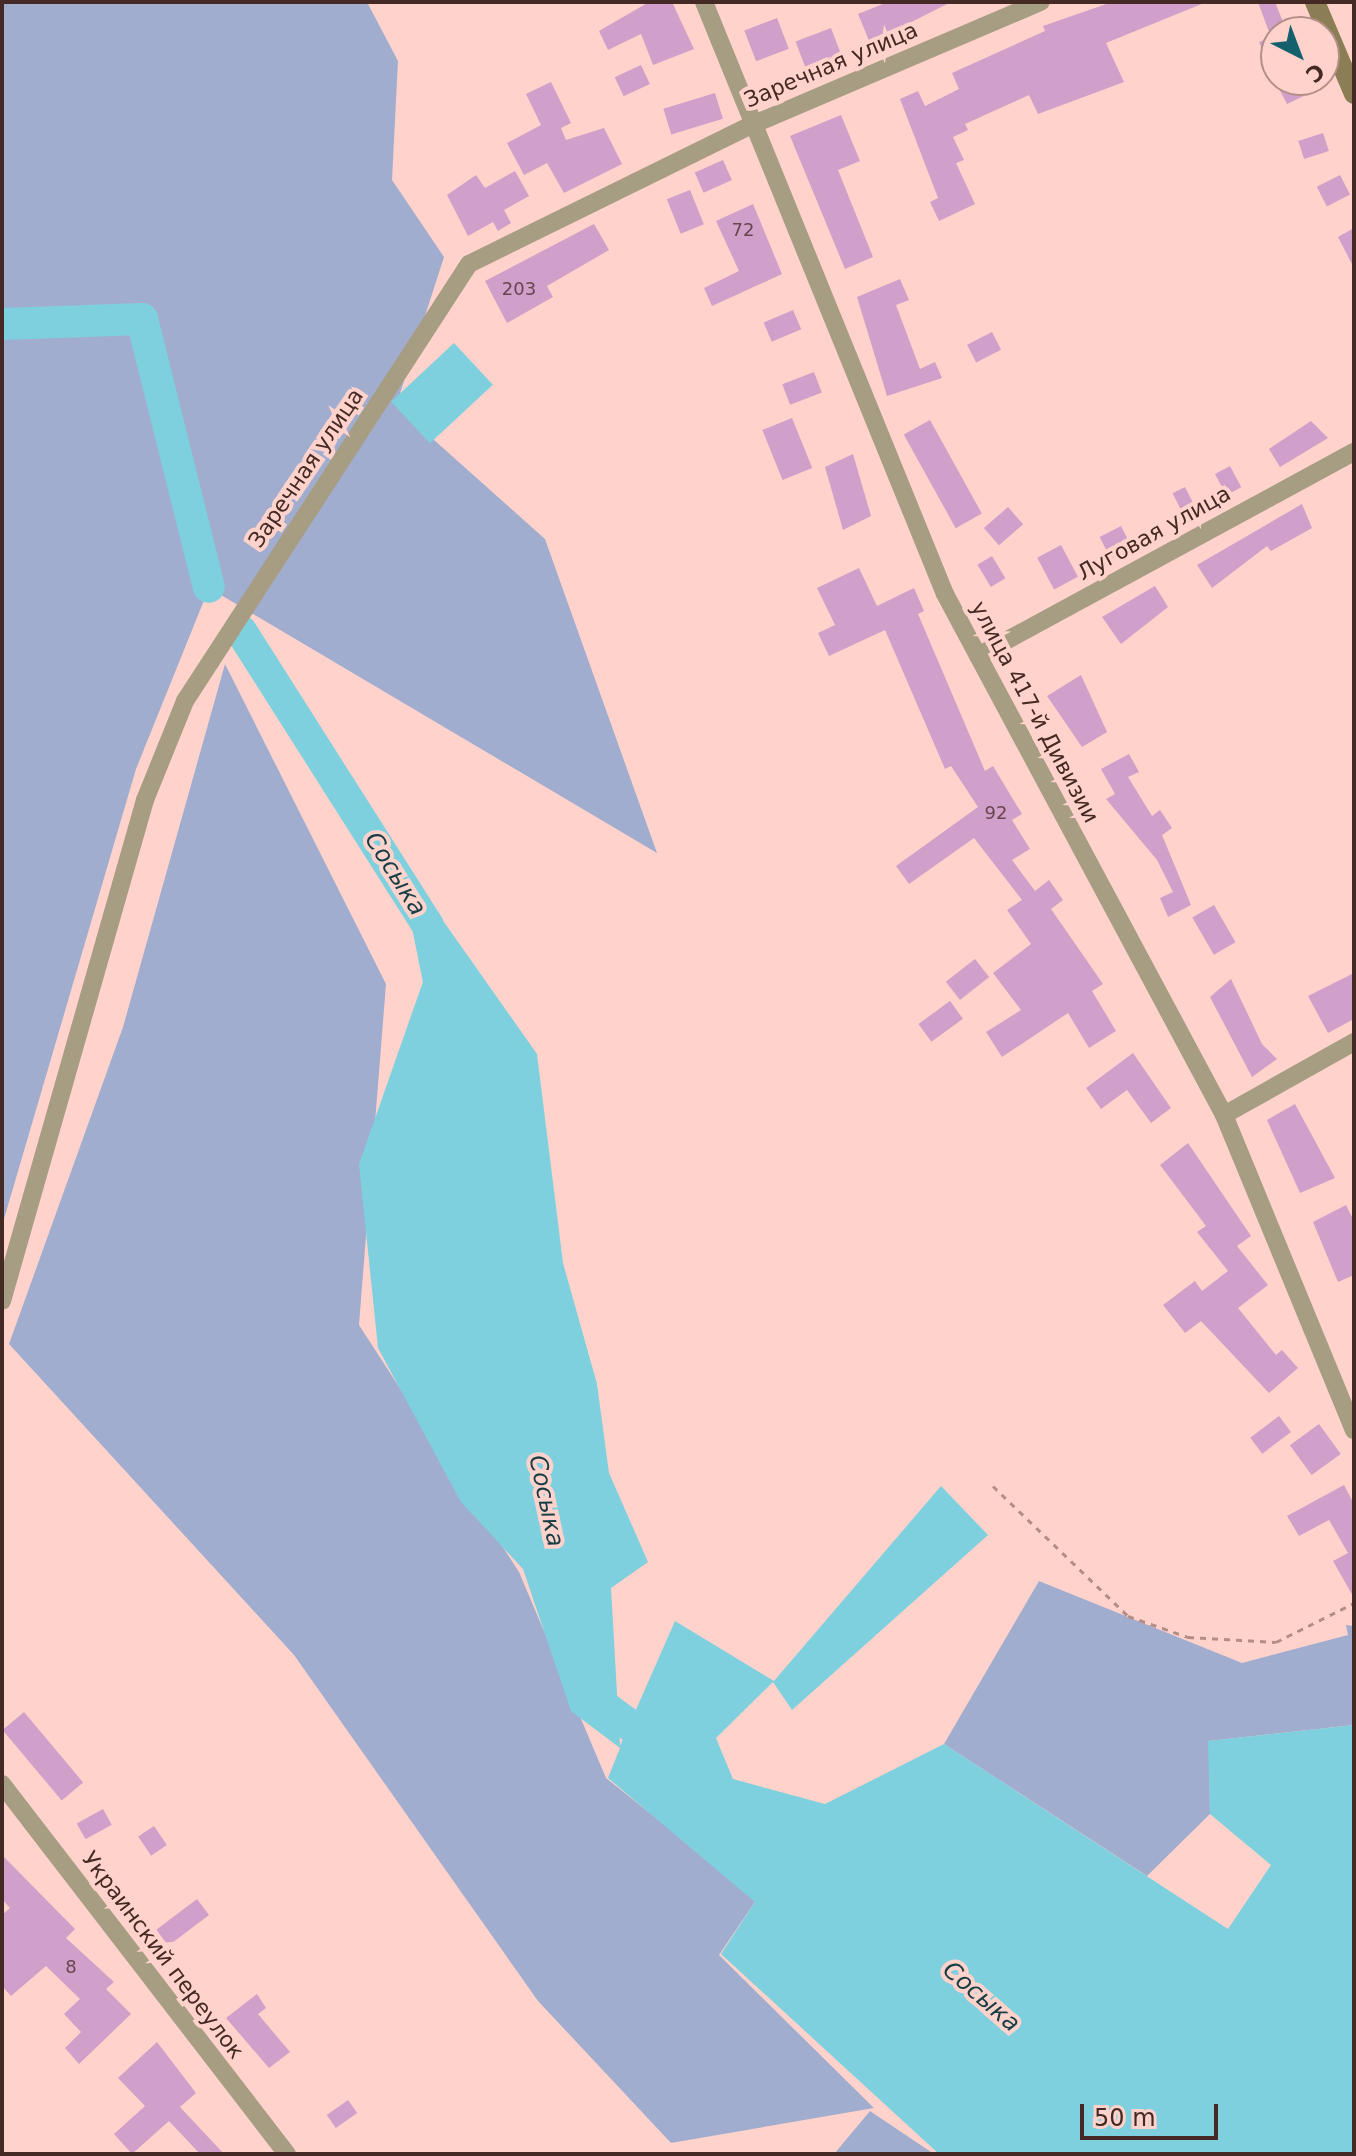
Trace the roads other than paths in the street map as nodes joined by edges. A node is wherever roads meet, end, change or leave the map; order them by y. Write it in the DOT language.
graph roads {
  1 [pos="704,2"];
  2 [pos="1041,2"];
  3 [pos="1315,2"];
  4 [pos="1354,94"];
  5 [pos="752,125"];
  6 [pos="1354,452"];
  7 [pos="978,656"];
  8 [pos="1354,1042"];
  9 [pos="1224,1115"];
  10 [pos="2,1301"];
  11 [pos="1354,1430"];
  12 [pos="2,1784"];
  13 [pos="287,2154"];
  1 -- 5 [label="street, улица 417-й Дивизии"];
  2 -- 5 [label="street, Заречная улица"];
  3 -- 4 [label="street"];
  5 -- 7 [label="street, улица 417-й Дивизии"];
  5 -- 10 [label="street, Заречная улица"];
  6 -- 7 [label="street, Луговая улица"];
  7 -- 9 [label="street, улица 417-й Дивизии"];
  8 -- 9 [label="street"];
  9 -- 11 [label="street, улица 417-й Дивизии"];
  12 -- 13 [label="street, Украинский переулок"];
}
